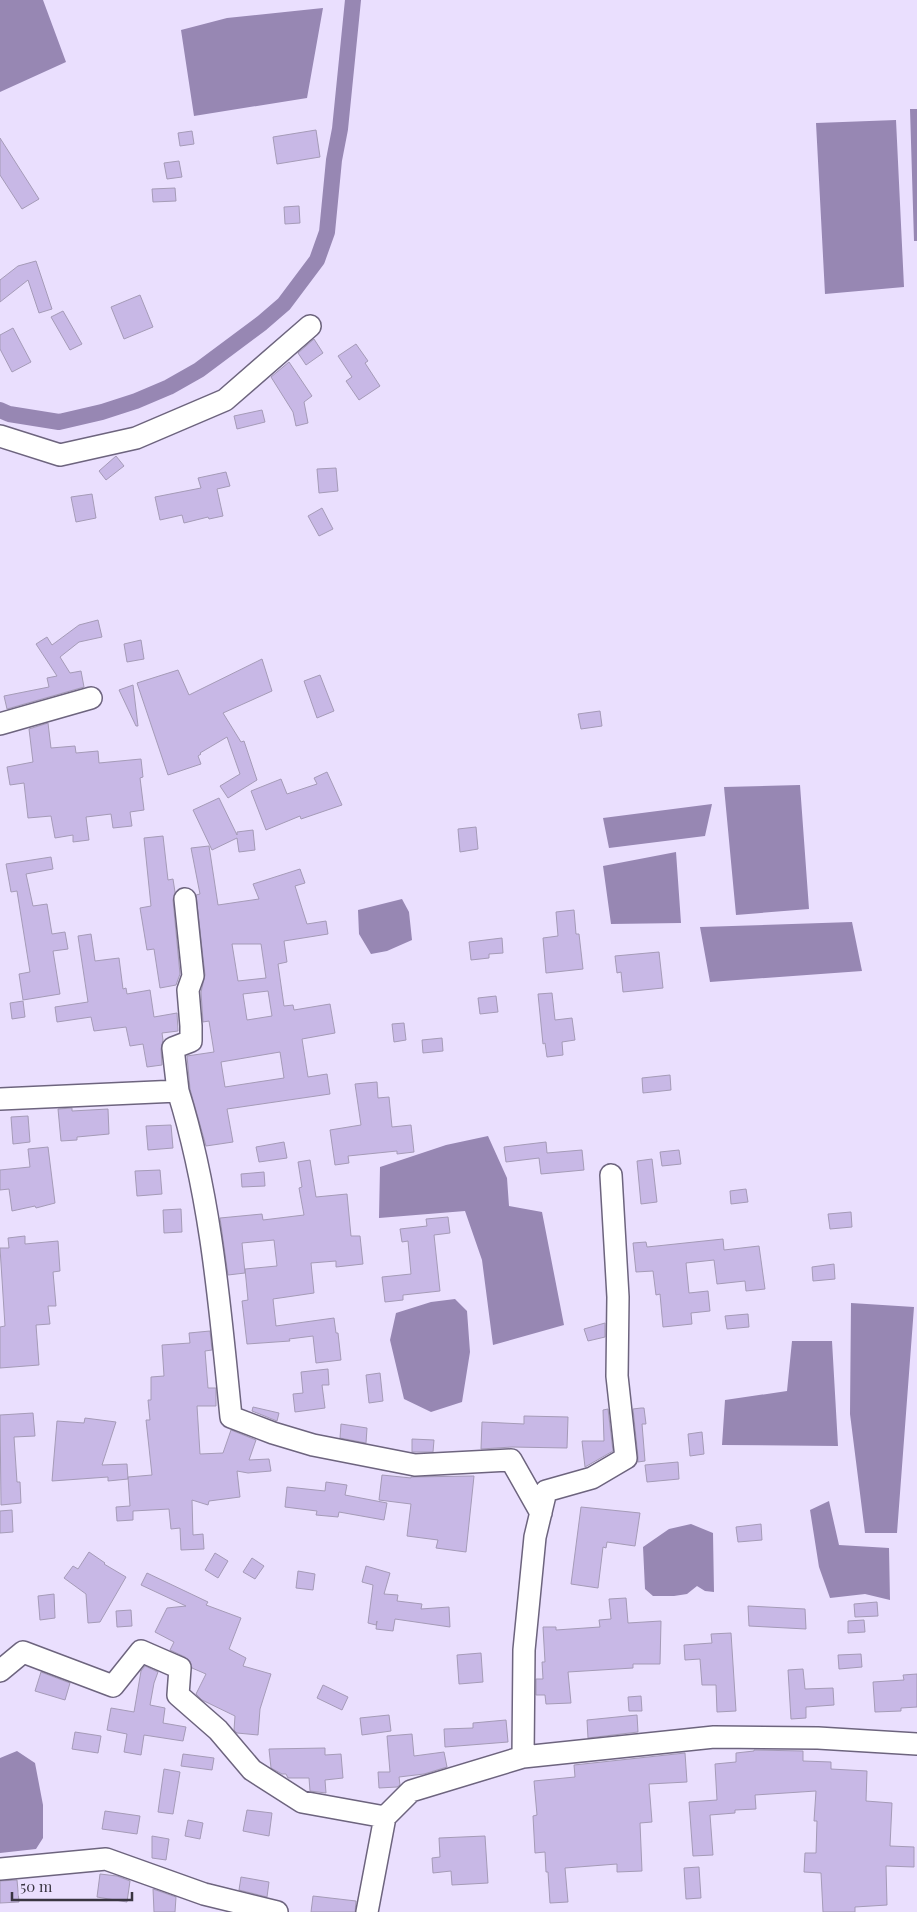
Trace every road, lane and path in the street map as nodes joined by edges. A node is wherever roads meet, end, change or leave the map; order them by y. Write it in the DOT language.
graph roads {
  1 [pos="310,326"];
  2 [pos="0,436"];
  3 [pos="91,698"];
  4 [pos="0,724"];
  5 [pos="185,899"];
  6 [pos="178,1091"];
  7 [pos="0,1099"];
  8 [pos="612,1175"];
  9 [pos="541,1513"];
  10 [pos="0,1671"];
  11 [pos="917,1744"];
  12 [pos="523,1757"];
  13 [pos="385,1817"];
  14 [pos="0,1869"];
  15 [pos="277,1912"];
  16 [pos="367,1912"];
  1 -- 2 [label="street"];
  3 -- 4 [label="street"];
  5 -- 6 [label="street"];
  6 -- 7 [label="street"];
  6 -- 9 [label="street"];
  8 -- 9 [label="street"];
  9 -- 12 [label="street"];
  10 -- 13 [label="street"];
  11 -- 12 [label="street"];
  12 -- 13 [label="street"];
  13 -- 16 [label="street"];
  14 -- 15 [label="street"];
}
